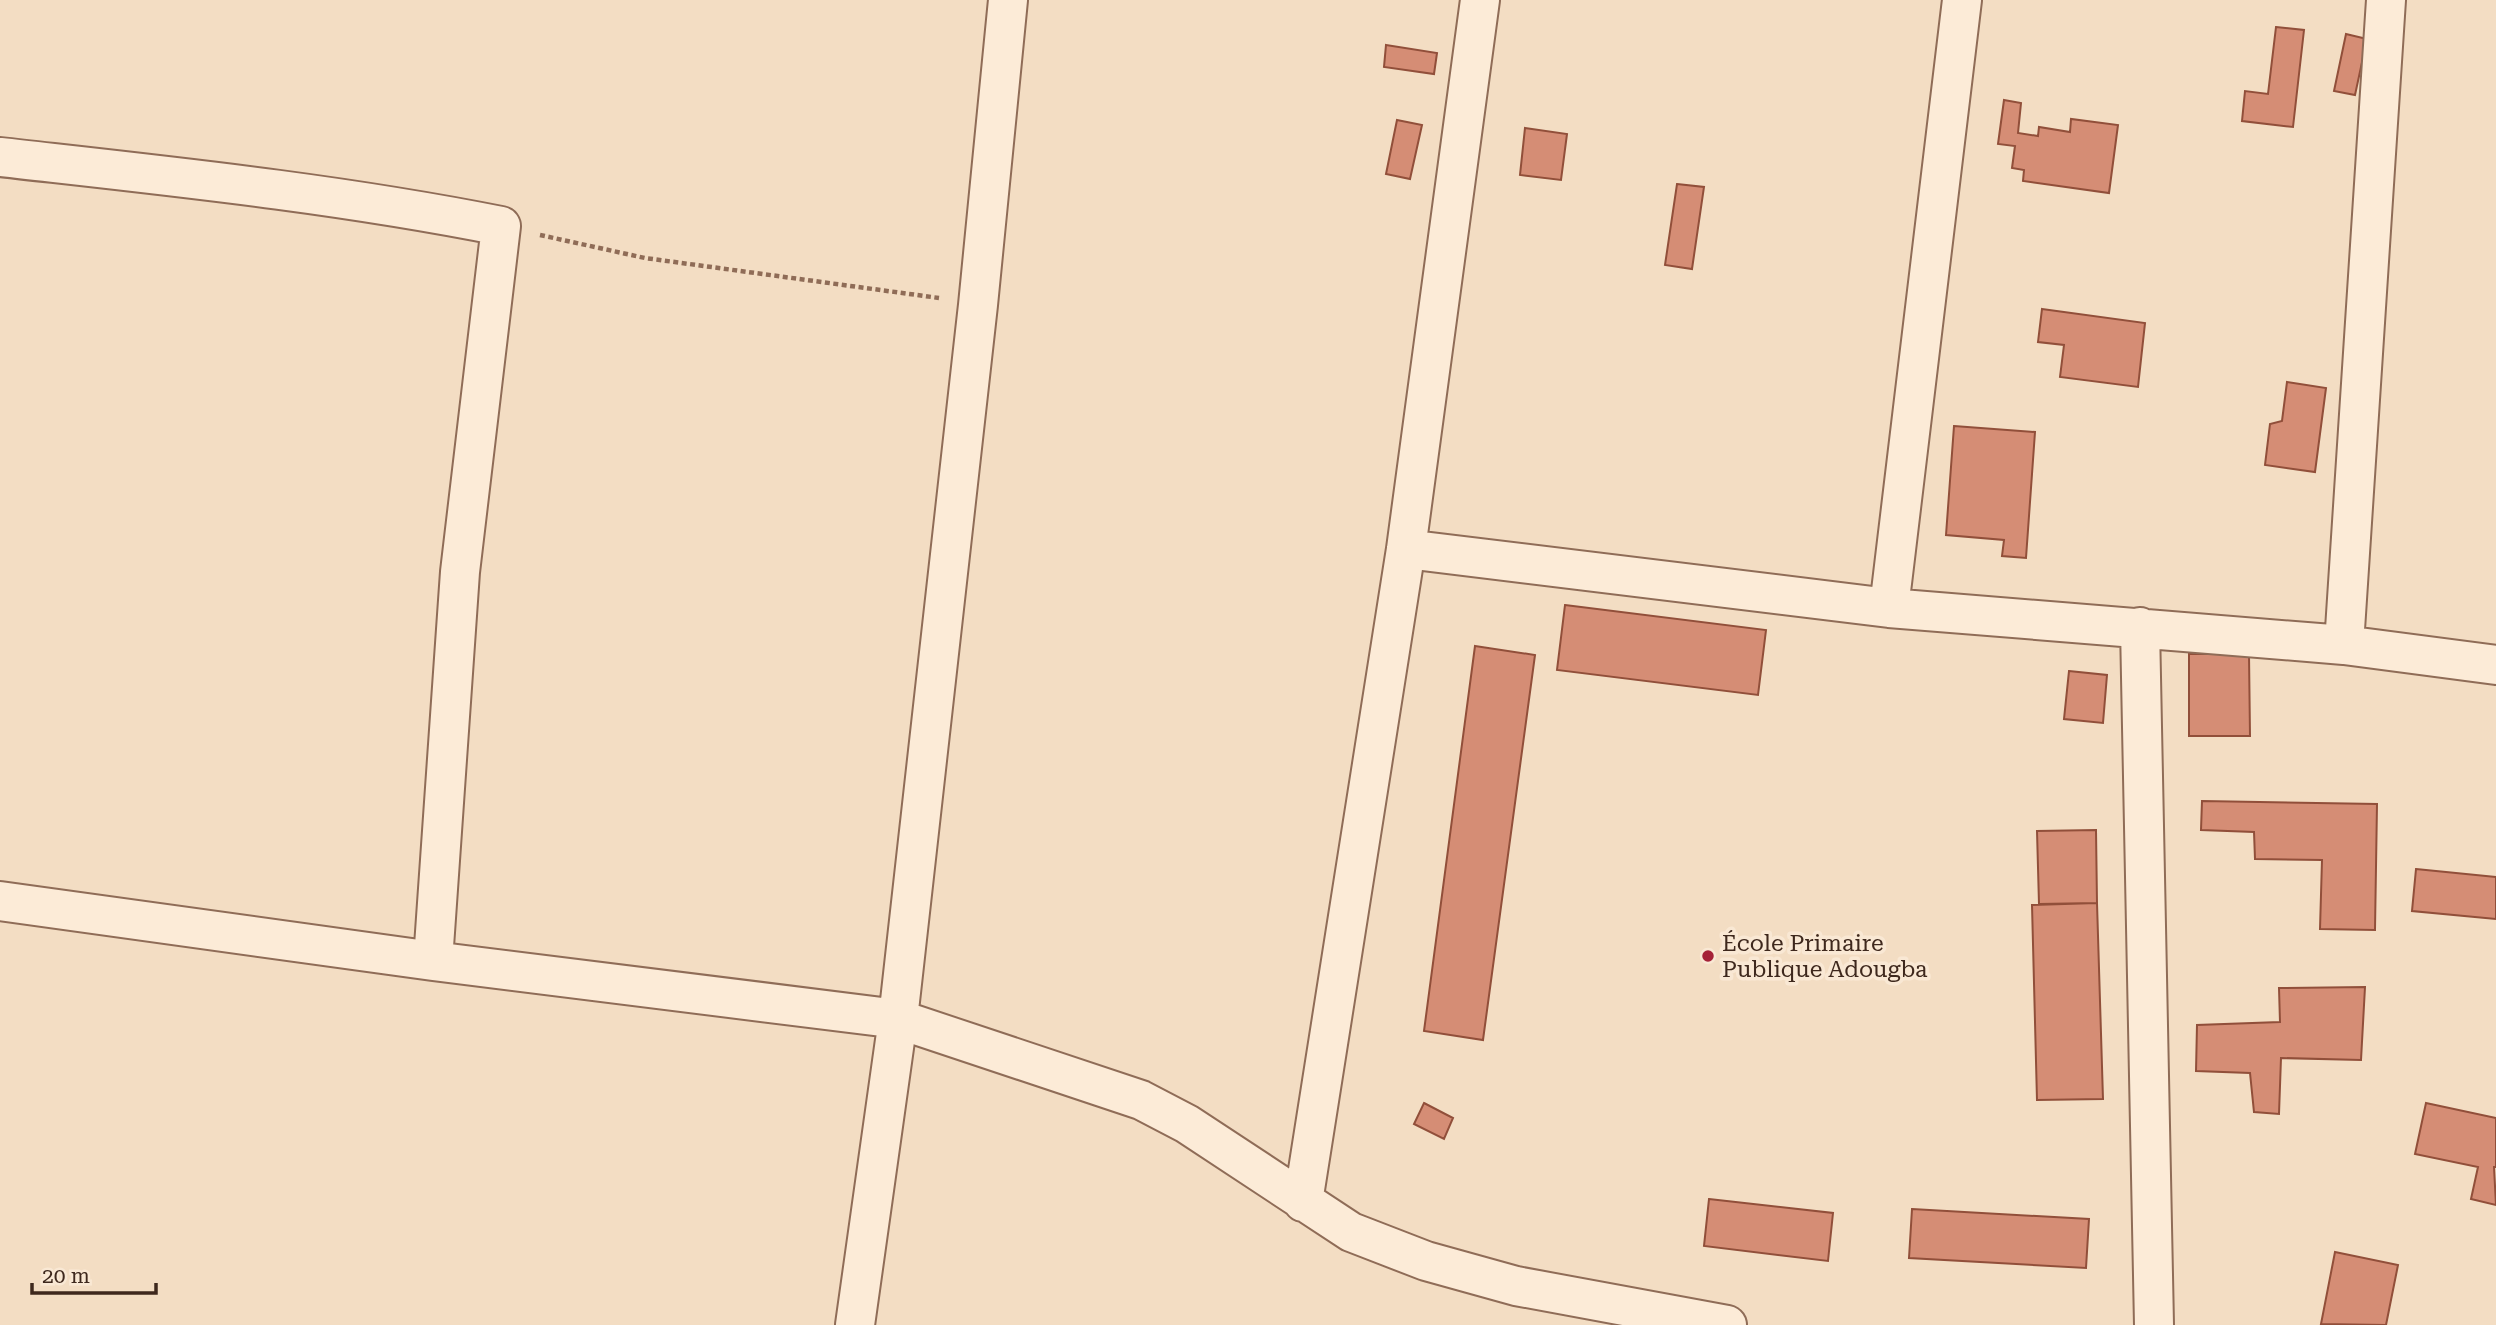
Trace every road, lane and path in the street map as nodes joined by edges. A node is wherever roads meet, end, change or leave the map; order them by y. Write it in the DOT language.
graph roads {
  1 [pos="1008,0"];
  2 [pos="1480,0"];
  3 [pos="1962,0"];
  4 [pos="2386,0"];
  5 [pos="0,157"];
  6 [pos="501,226"];
  7 [pos="978,305"];
  8 [pos="1406,549"];
  9 [pos="1889,608"];
  10 [pos="2140,627"];
  11 [pos="2344,645"];
  12 [pos="2496,665"];
  13 [pos="0,901"];
  14 [pos="433,961"];
  15 [pos="898,1019"];
  16 [pos="1303,1202"];
  17 [pos="855,1325"];
  18 [pos="1727,1325"];
  19 [pos="2154,1325"];
  1 -- 7 [label="street"];
  2 -- 8 [label="street"];
  3 -- 9 [label="street"];
  4 -- 11 [label="street"];
  5 -- 6 [label="street"];
  6 -- 7 [label="path"];
  6 -- 14 [label="street"];
  7 -- 15 [label="street"];
  8 -- 9 [label="street"];
  8 -- 16 [label="street"];
  9 -- 10 [label="street"];
  10 -- 11 [label="street"];
  10 -- 19 [label="street"];
  11 -- 12 [label="street"];
  13 -- 14 [label="street"];
  14 -- 15 [label="street"];
  15 -- 16 [label="street"];
  15 -- 17 [label="street"];
  16 -- 18 [label="street"];
}
